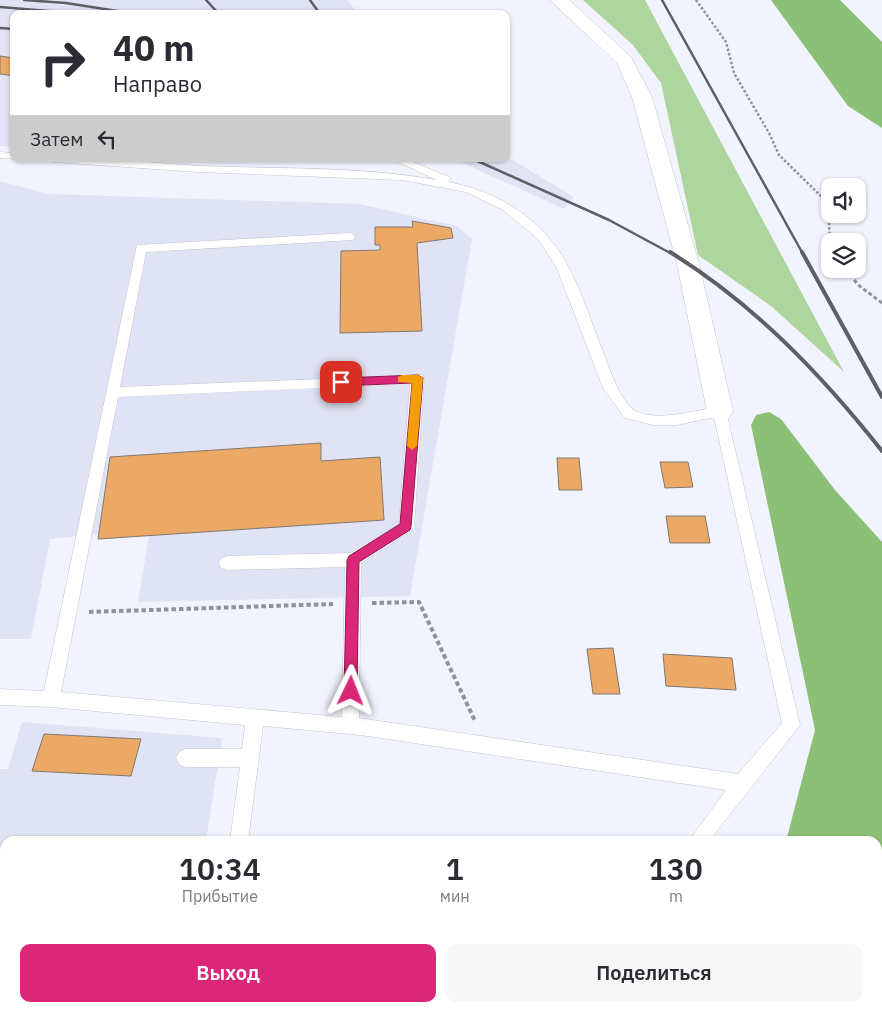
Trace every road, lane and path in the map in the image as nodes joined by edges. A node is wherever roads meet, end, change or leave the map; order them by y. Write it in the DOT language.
graph roads {
  1 [pos="559,0"];
  2 [pos="696,0"];
  3 [pos="97,162"];
  4 [pos="404,162"];
  5 [pos="469,189"];
  6 [pos="830,233"];
  7 [pos="349,237"];
  8 [pos="853,278"];
  9 [pos="882,303"];
  10 [pos="112,392"];
  11 [pos="720,411"];
  12 [pos="353,560"];
  13 [pos="227,563"];
  14 [pos="354,604"];
  15 [pos="69,612"];
  16 [pos="0,697"];
  17 [pos="51,699"];
  18 [pos="255,718"];
  19 [pos="350,726"];
  20 [pos="476,744"];
  21 [pos="185,758"];
  22 [pos="249,758"];
  23 [pos="742,784"];
  24 [pos="240,836"];
  25 [pos="702,836"];
  1 -- 11 [label="street"];
  2 -- 6 [label="path"];
  3 -- 5 [label="lane"];
  4 -- 5 [label="lane"];
  5 -- 11 [label="lane"];
  7 -- 10 [label="lane"];
  8 -- 9 [label="path"];
  10 -- 12 [label="lane"];
  10 -- 15 [label="lane"];
  11 -- 23 [label="lane"];
  12 -- 13 [label="lane"];
  12 -- 14 [label="lane"];
  14 -- 15 [label="path"];
  14 -- 19 [label="lane"];
  14 -- 20 [label="path"];
  15 -- 17 [label="lane"];
  16 -- 17 [label="lane"];
  17 -- 18 [label="lane"];
  18 -- 19 [label="lane"];
  18 -- 22 [label="lane"];
  19 -- 20 [label="lane"];
  20 -- 23 [label="lane"];
  21 -- 22 [label="lane"];
  22 -- 24 [label="lane"];
  23 -- 25 [label="lane"];
}
